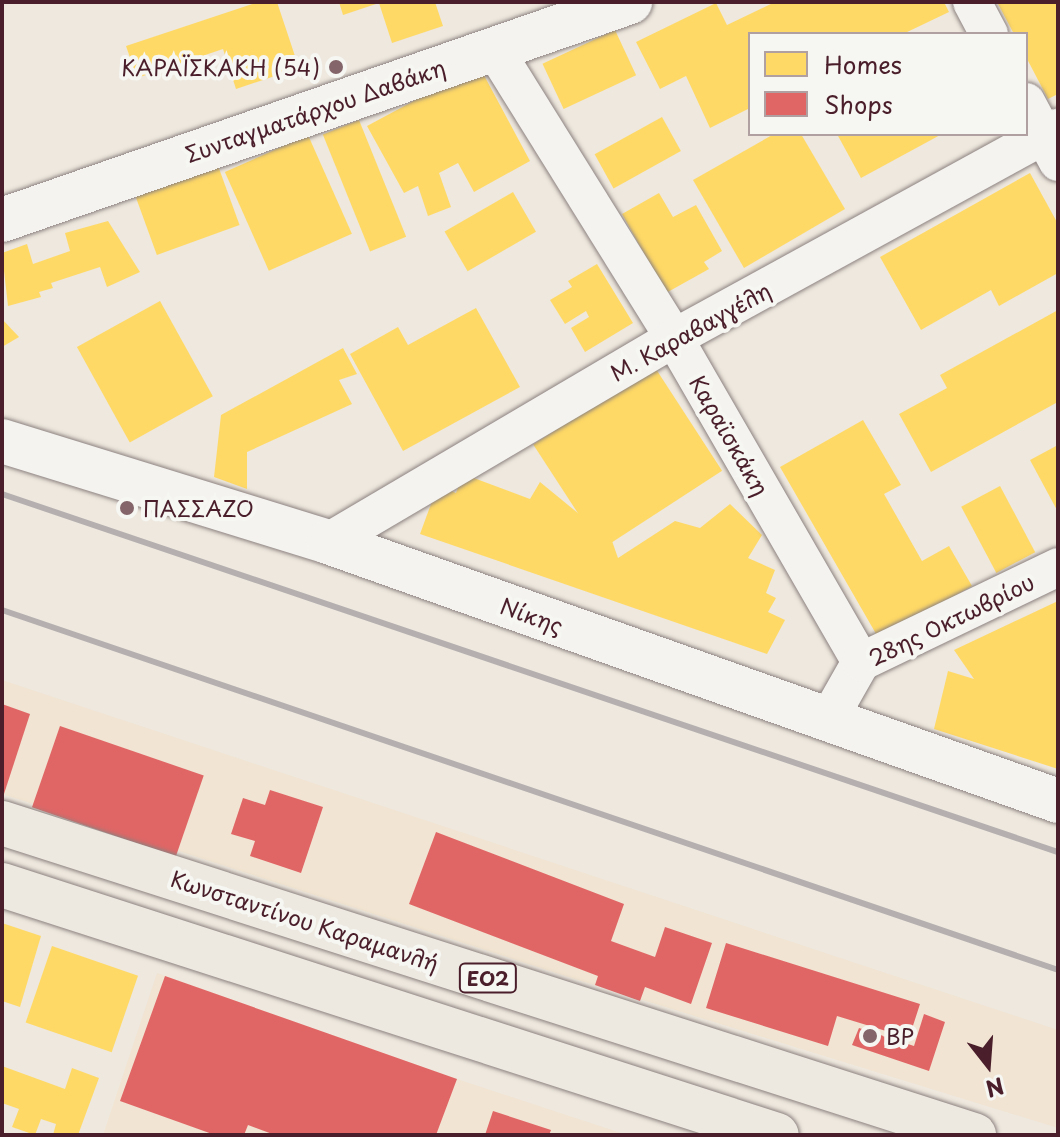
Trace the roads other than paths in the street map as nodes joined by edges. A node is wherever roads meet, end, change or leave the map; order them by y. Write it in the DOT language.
graph roads {
  1 [pos="630,2"];
  2 [pos="972,2"];
  3 [pos="988,32"];
  4 [pos="493,47"];
  5 [pos="1028,105"];
  6 [pos="1053,142"];
  7 [pos="2,220"];
  8 [pos="674,338"];
  9 [pos="2,441"];
  10 [pos="328,542"];
  11 [pos="1058,567"];
  12 [pos="861,662"];
  13 [pos="828,720"];
  14 [pos="1058,801"];
  15 [pos="2,823"];
  16 [pos="2,885"];
  17 [pos="777,1135"];
  18 [pos="974,1135"];
  1 -- 4 [label="street, Συνταγματάρχου Δαβάκη"];
  2 -- 3 [label="street"];
  4 -- 7 [label="street, Συνταγματάρχου Δαβάκη"];
  4 -- 8 [label="street, Καραϊσκάκη"];
  5 -- 6 [label="street"];
  6 -- 8 [label="street, Μ. Καραβαγγέλη"];
  8 -- 10 [label="street, Μ. Καραβαγγέλη"];
  8 -- 12 [label="street, Καραϊσκάκη"];
  9 -- 10 [label="street, Νίκης"];
  10 -- 13 [label="street, Νίκης"];
  11 -- 12 [label="street, 28ης Οκτωβρίου"];
  12 -- 13 [label="street, 28ης Οκτωβρίου"];
  13 -- 14 [label="street, Νίκης"];
  15 -- 18 [label="main road, Κωνσταντίνου Καραμανλή / ΕΟ2"];
  16 -- 17 [label="main road"];
}
